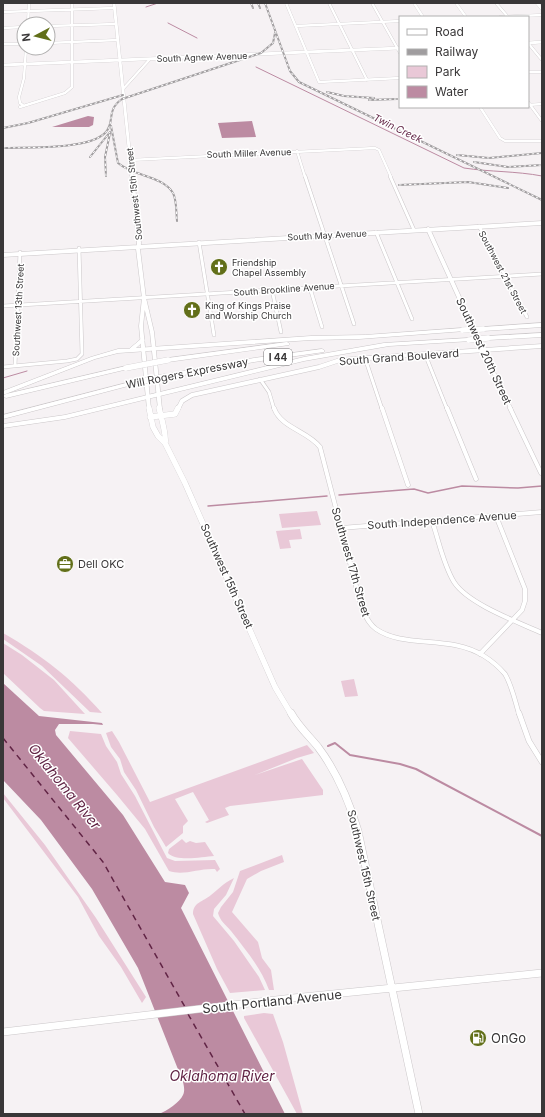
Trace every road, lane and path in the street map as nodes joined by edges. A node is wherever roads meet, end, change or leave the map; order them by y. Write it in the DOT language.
graph roads {
  1 [pos="29,3"];
  2 [pos="72,3"];
  3 [pos="114,3"];
  4 [pos="286,3"];
  5 [pos="329,3"];
  6 [pos="372,3"];
  7 [pos="414,3"];
  8 [pos="456,3"];
  9 [pos="496,3"];
  10 [pos="536,3"];
  11 [pos="114,8"];
  12 [pos="72,9"];
  13 [pos="542,9"];
  14 [pos="28,11"];
  15 [pos="3,12"];
  16 [pos="542,15"];
  17 [pos="28,16"];
  18 [pos="422,16"];
  19 [pos="465,16"];
  20 [pos="507,16"];
  21 [pos="525,16"];
  22 [pos="399,21"];
  23 [pos="383,22"];
  24 [pos="116,24"];
  25 [pos="339,24"];
  26 [pos="72,25"];
  27 [pos="56,26"];
  28 [pos="296,26"];
  29 [pos="16,27"];
  30 [pos="3,28"];
  31 [pos="118,40"];
  32 [pos="73,42"];
  33 [pos="542,42"];
  34 [pos="56,43"];
  35 [pos="529,43"];
  36 [pos="3,44"];
  37 [pos="16,44"];
  38 [pos="529,44"];
  39 [pos="399,48"];
  40 [pos="352,50"];
  41 [pos="306,52"];
  42 [pos="26,56"];
  43 [pos="150,59"];
  44 [pos="542,60"];
  45 [pos="120,61"];
  46 [pos="73,62"];
  47 [pos="25,64"];
  48 [pos="3,65"];
  49 [pos="529,72"];
  50 [pos="542,72"];
  51 [pos="399,78"];
  52 [pos="367,80"];
  53 [pos="123,89"];
  54 [pos="529,104"];
  55 [pos="542,104"];
  56 [pos="25,106"];
  57 [pos="20,107"];
  58 [pos="481,108"];
  59 [pos="542,121"];
  60 [pos="542,141"];
  61 [pos="297,151"];
  62 [pos="130,160"];
  63 [pos="542,223"];
  64 [pos="479,226"];
  65 [pos="428,229"];
  66 [pos="414,230"];
  67 [pos="376,232"];
  68 [pos="324,235"];
  69 [pos="199,242"];
  70 [pos="138,246"];
  71 [pos="79,249"];
  72 [pos="20,253"];
  73 [pos="3,254"];
  74 [pos="542,274"];
  75 [pos="506,276"];
  76 [pos="451,279"];
  77 [pos="396,282"];
  78 [pos="341,286"];
  79 [pos="310,288"];
  80 [pos="272,290"];
  81 [pos="208,294"];
  82 [pos="144,298"];
  83 [pos="81,302"];
  84 [pos="17,305"];
  85 [pos="3,306"];
  86 [pos="528,317"];
  87 [pos="412,319"];
  88 [pos="354,324"];
  89 [pos="542,325"];
  90 [pos="322,327"];
  91 [pos="152,332"];
  92 [pos="281,332"];
  93 [pos="141,333"];
  94 [pos="542,335"];
  95 [pos="214,336"];
  96 [pos="363,336"];
  97 [pos="142,340"];
  98 [pos="388,345"];
  99 [pos="542,346"];
  100 [pos="154,347"];
  101 [pos="143,348"];
  102 [pos="128,350"];
  103 [pos="483,350"];
  104 [pos="425,354"];
  105 [pos="365,358"];
  106 [pos="15,366"];
  107 [pos="3,367"];
  108 [pos="260,380"];
  109 [pos="3,393"];
  110 [pos="158,395"];
  111 [pos="3,397"];
  112 [pos="148,397"];
  113 [pos="161,416"];
  114 [pos="3,417"];
  115 [pos="150,417"];
  116 [pos="3,426"];
  117 [pos="165,443"];
  118 [pos="541,473"];
  119 [pos="476,479"];
  120 [pos="408,485"];
  121 [pos="542,512"];
  122 [pos="496,516"];
  123 [pos="432,521"];
  124 [pos="341,528"];
  125 [pos="513,620"];
  126 [pos="542,634"];
  127 [pos="480,654"];
  128 [pos="542,762"];
  129 [pos="542,973"];
  130 [pos="392,988"];
  131 [pos="3,1032"];
  132 [pos="419,1114"];
  1 -- 14 [label="street"];
  2 -- 12 [label="street"];
  3 -- 11 [label="main road, Southwest 15th Street"];
  4 -- 28 [label="street"];
  5 -- 25 [label="street"];
  6 -- 23 [label="street"];
  7 -- 18 [label="street"];
  8 -- 19 [label="street"];
  9 -- 20 [label="street"];
  10 -- 13 [label="main road"];
  11 -- 12 [label="street"];
  11 -- 24 [label="main road, Southwest 15th Street"];
  12 -- 14 [label="street"];
  12 -- 26 [label="street"];
  14 -- 15 [label="street"];
  14 -- 17 [label="street"];
  16 -- 21 [label="street"];
  22 -- 23 [label="street"];
  23 -- 25 [label="street"];
  23 -- 39 [label="street"];
  24 -- 26 [label="street"];
  24 -- 31 [label="main road, Southwest 15th Street"];
  25 -- 28 [label="street"];
  25 -- 40 [label="street"];
  26 -- 27 [label="street"];
  26 -- 32 [label="street"];
  28 -- 41 [label="street"];
  29 -- 30 [label="street"];
  31 -- 32 [label="street"];
  31 -- 45 [label="main road, Southwest 15th Street"];
  32 -- 34 [label="street"];
  32 -- 46 [label="street"];
  33 -- 35 [label="main road"];
  36 -- 37 [label="street"];
  38 -- 44 [label="street"];
  39 -- 40 [label="main road, South Agnew Avenue"];
  40 -- 41 [label="main road, South Agnew Avenue"];
  40 -- 52 [label="street"];
  41 -- 43 [label="main road, South Agnew Avenue"];
  41 -- 52 [label="street"];
  42 -- 47 [label="street"];
  43 -- 45 [label="main road, South Agnew Avenue"];
  43 -- 53 [label="street"];
  45 -- 46 [label="main road, South Agnew Avenue"];
  45 -- 53 [label="main road, Southwest 15th Street"];
  46 -- 47 [label="main road, South Agnew Avenue"];
  46 -- 56 [label="street"];
  47 -- 48 [label="main road, South Agnew Avenue"];
  47 -- 56 [label="street"];
  49 -- 50 [label="street"];
  51 -- 52 [label="street"];
  53 -- 62 [label="main road, Southwest 15th Street"];
  54 -- 55 [label="street"];
  54 -- 59 [label="street"];
  56 -- 57 [label="street"];
  58 -- 60 [label="street"];
  61 -- 62 [label="street, South Miller Avenue"];
  61 -- 66 [label="street, South Miller Avenue"];
  61 -- 68 [label="street"];
  62 -- 70 [label="main road, Southwest 15th Street"];
  63 -- 64 [label="main road, South May Avenue"];
  64 -- 65 [label="main road, South May Avenue"];
  64 -- 75 [label="street, Southwest 21st Street"];
  65 -- 66 [label="main road, South May Avenue"];
  65 -- 76 [label="main road, Southwest 20th Street"];
  66 -- 67 [label="main road, South May Avenue"];
  67 -- 68 [label="main road, South May Avenue"];
  67 -- 77 [label="street"];
  68 -- 69 [label="main road, South May Avenue"];
  68 -- 78 [label="street"];
  69 -- 70 [label="main road, South May Avenue"];
  69 -- 81 [label="street"];
  70 -- 71 [label="main road, South May Avenue"];
  70 -- 82 [label="main road, Southwest 15th Street"];
  71 -- 72 [label="main road, South May Avenue"];
  71 -- 83 [label="street"];
  72 -- 73 [label="main road, South May Avenue"];
  72 -- 84 [label="street, Southwest 13th Street"];
  74 -- 75 [label="street, South Brookline Avenue"];
  75 -- 76 [label="street, South Brookline Avenue"];
  75 -- 86 [label="street, Southwest 21st Street"];
  76 -- 77 [label="street, South Brookline Avenue"];
  76 -- 103 [label="main road, Southwest 20th Street"];
  77 -- 78 [label="street, South Brookline Avenue"];
  77 -- 87 [label="street"];
  78 -- 79 [label="street, South Brookline Avenue"];
  78 -- 88 [label="street"];
  79 -- 80 [label="street, South Brookline Avenue"];
  79 -- 90 [label="street"];
  80 -- 81 [label="street, South Brookline Avenue"];
  80 -- 92 [label="street"];
  81 -- 82 [label="street, South Brookline Avenue"];
  81 -- 95 [label="street"];
  82 -- 83 [label="street, South Brookline Avenue"];
  82 -- 91 [label="main road, Southwest 15th Street"];
  82 -- 93 [label="main road, Southwest 15th Street"];
  83 -- 84 [label="street, South Brookline Avenue"];
  83 -- 106 [label="street"];
  84 -- 85 [label="street, South Brookline Avenue"];
  84 -- 106 [label="street, Southwest 13th Street"];
  89 -- 96 [label="highway, Will Rogers Expressway / I 44, bridge"];
  91 -- 93 [label="main road"];
  91 -- 100 [label="main road, Southwest 15th Street"];
  93 -- 97 [label="main road, Southwest 15th Street"];
  94 -- 98 [label="highway, Will Rogers Expressway / I 44, bridge"];
  96 -- 100 [label="highway"];
  96 -- 111 [label="highway, Will Rogers Expressway / I 44, bridge"];
  97 -- 101 [label="main road, Southwest 15th Street"];
  97 -- 102 [label="highway"];
  98 -- 110 [label="highway"];
  98 -- 114 [label="highway, Will Rogers Expressway / I 44, bridge"];
  99 -- 103 [label="main road, South Grand Boulevard"];
  100 -- 101 [label="highway"];
  100 -- 110 [label="main road, Southwest 15th Street"];
  101 -- 102 [label="highway"];
  101 -- 112 [label="main road, Southwest 15th Street"];
  102 -- 109 [label="highway"];
  103 -- 104 [label="main road, South Grand Boulevard"];
  103 -- 118 [label="street, Southwest 20th Street"];
  104 -- 105 [label="main road, South Grand Boulevard"];
  104 -- 119 [label="street"];
  105 -- 108 [label="main road, South Grand Boulevard"];
  105 -- 120 [label="street"];
  106 -- 107 [label="street"];
  108 -- 113 [label="main road, South Grand Boulevard"];
  108 -- 124 [label="street, Southwest 17th Street"];
  110 -- 112 [label="highway"];
  110 -- 113 [label="main road, Southwest 15th Street"];
  112 -- 115 [label="main road, Southwest 15th Street"];
  112 -- 116 [label="highway"];
  113 -- 115 [label="main road, South Grand Boulevard"];
  113 -- 117 [label="main road, Southwest 15th Street"];
  115 -- 117 [label="main road, Southwest 15th Street"];
  117 -- 130 [label="main road, Southwest 15th Street"];
  121 -- 122 [label="street, South Independence Avenue"];
  122 -- 123 [label="street, South Independence Avenue"];
  122 -- 125 [label="street"];
  123 -- 124 [label="street, South Independence Avenue"];
  123 -- 125 [label="street"];
  124 -- 127 [label="street, Southwest 17th Street"];
  125 -- 126 [label="street"];
  125 -- 127 [label="street"];
  127 -- 128 [label="street, Southwest 17th Street"];
  129 -- 130 [label="main road, South Portland Avenue"];
  130 -- 131 [label="main road, South Portland Avenue"];
  130 -- 132 [label="main road, Southwest 15th Street"];
}
